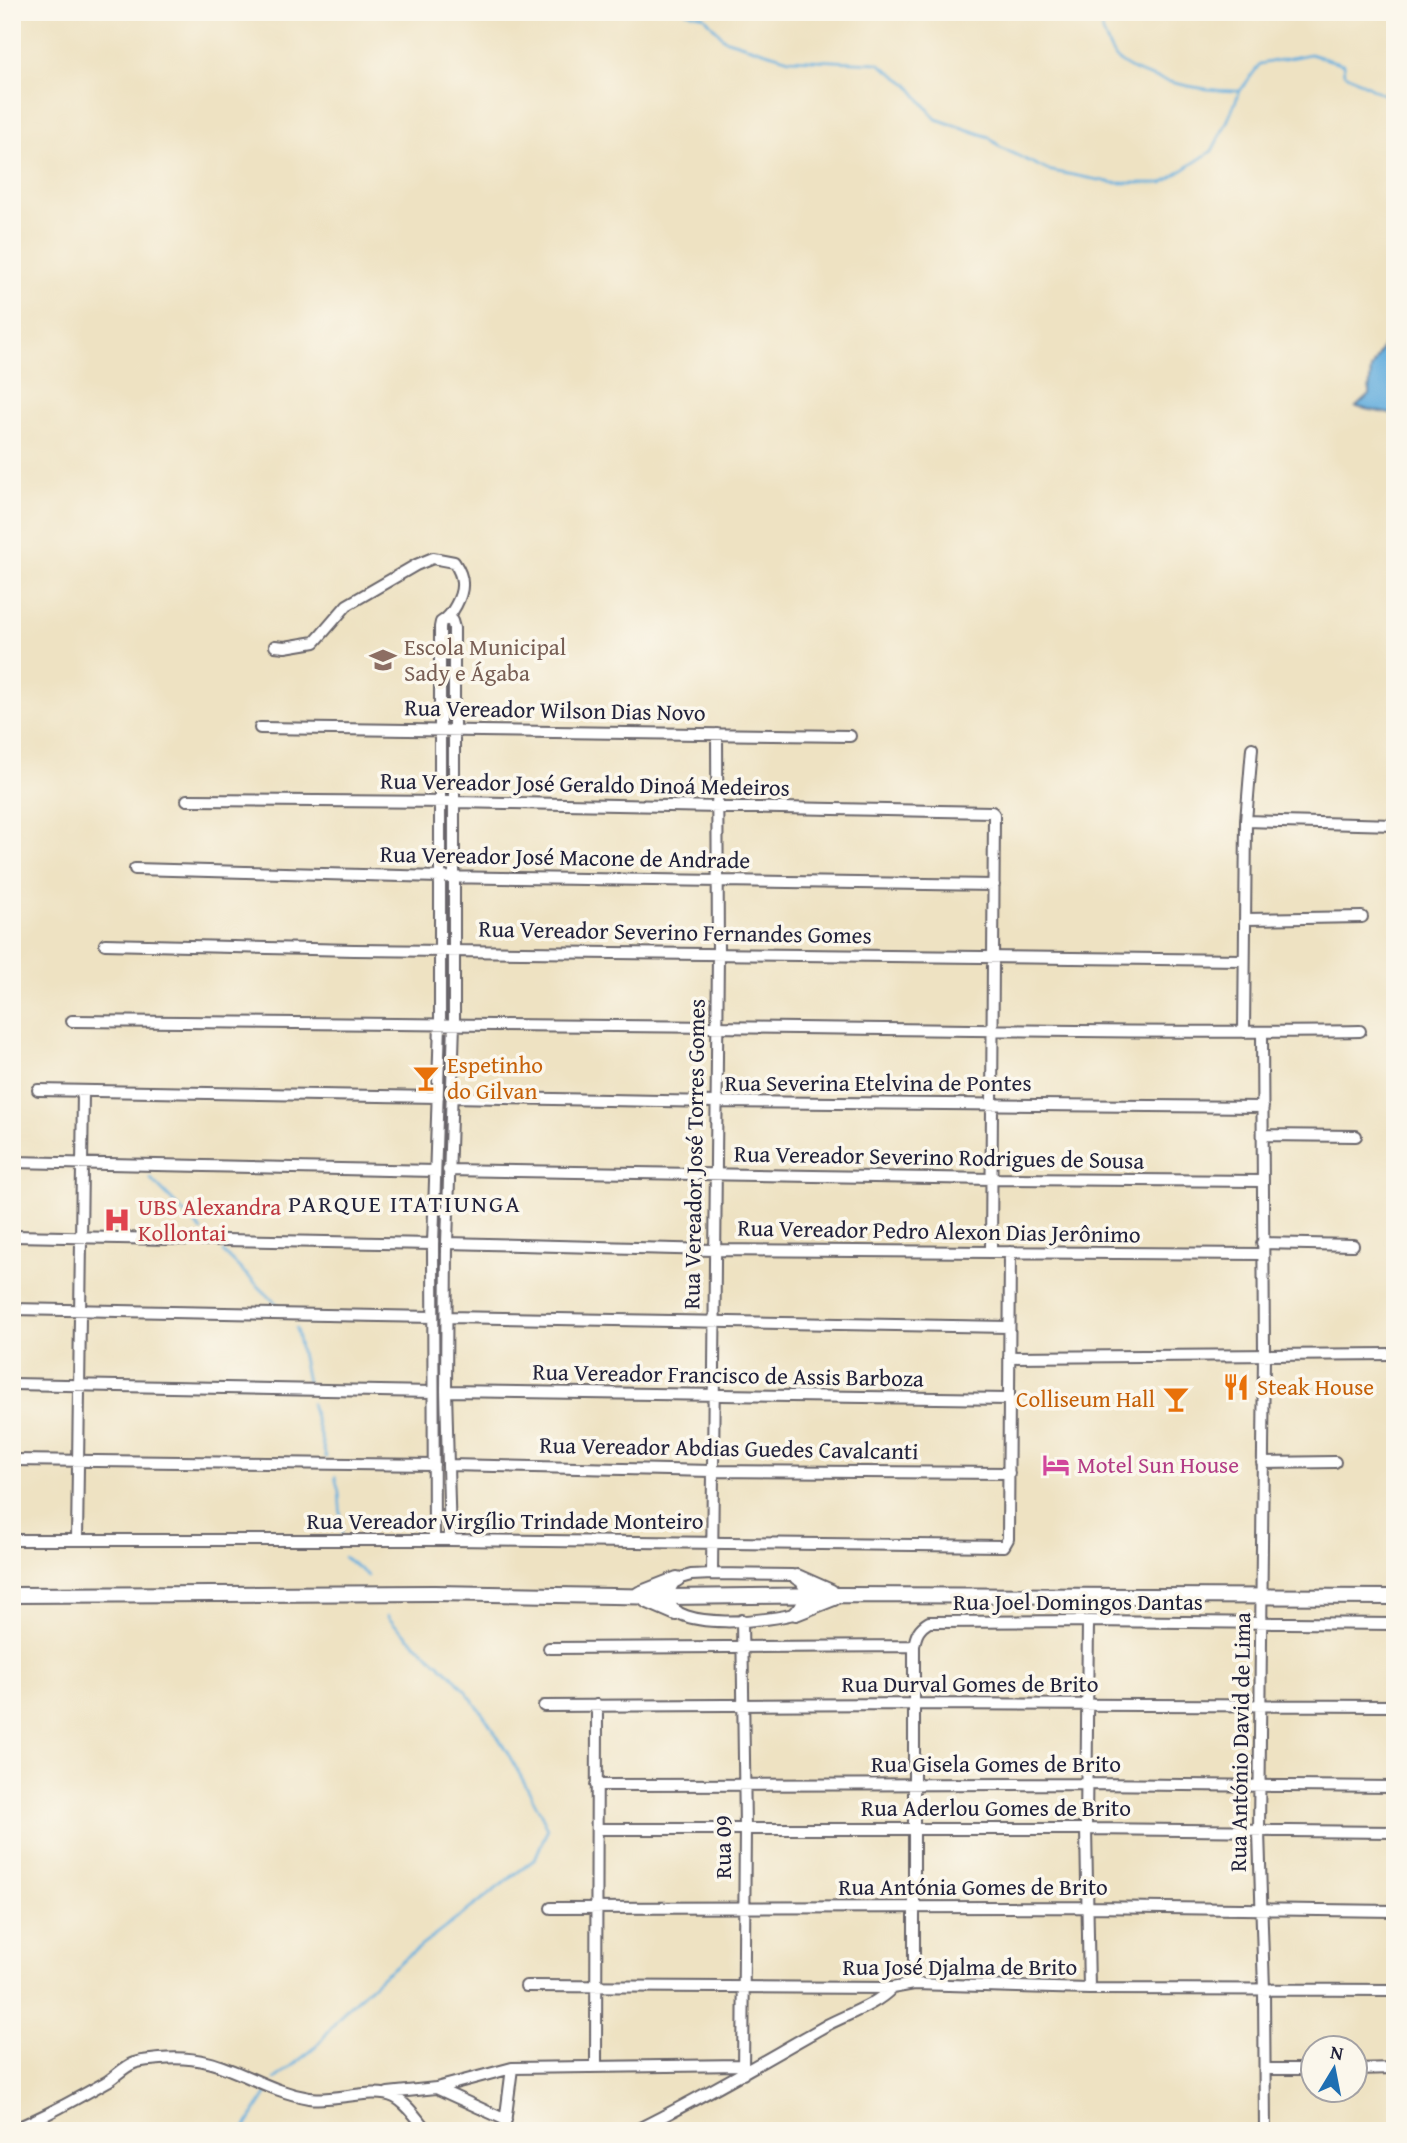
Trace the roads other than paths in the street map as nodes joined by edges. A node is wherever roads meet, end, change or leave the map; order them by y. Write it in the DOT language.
graph roads {
  1 [pos="447,619"];
  2 [pos="275,646"];
  3 [pos="260,727"];
  4 [pos="440,729"];
  5 [pos="455,729"];
  6 [pos="717,734"];
  7 [pos="850,736"];
  8 [pos="1252,748"];
  9 [pos="187,800"];
  10 [pos="439,802"];
  11 [pos="455,802"];
  12 [pos="718,808"];
  13 [pos="1246,821"];
  14 [pos="1395,825"];
  15 [pos="135,869"];
  16 [pos="453,876"];
  17 [pos="440,877"];
  18 [pos="717,881"];
  19 [pos="994,884"];
  20 [pos="1362,917"];
  21 [pos="1245,919"];
  22 [pos="105,944"];
  23 [pos="440,950"];
  24 [pos="454,950"];
  25 [pos="718,954"];
  26 [pos="995,958"];
  27 [pos="1244,960"];
  28 [pos="72,1021"];
  29 [pos="440,1023"];
  30 [pos="454,1023"];
  31 [pos="717,1028"];
  32 [pos="993,1030"];
  33 [pos="1360,1031"];
  34 [pos="1244,1032"];
  35 [pos="1262,1032"];
  36 [pos="37,1090"];
  37 [pos="83,1091"];
  38 [pos="438,1097"];
  39 [pos="451,1097"];
  40 [pos="715,1102"];
  41 [pos="993,1105"];
  42 [pos="1263,1107"];
  43 [pos="1263,1135"];
  44 [pos="1356,1136"];
  45 [pos="12,1162"];
  46 [pos="81,1164"];
  47 [pos="448,1170"];
  48 [pos="435,1171"];
  49 [pos="715,1175"];
  50 [pos="993,1180"];
  51 [pos="1262,1181"];
  52 [pos="12,1236"];
  53 [pos="80,1238"];
  54 [pos="447,1243"];
  55 [pos="433,1244"];
  56 [pos="1353,1245"];
  57 [pos="1262,1249"];
  58 [pos="714,1250"];
  59 [pos="991,1252"];
  60 [pos="1010,1252"];
  61 [pos="12,1309"];
  62 [pos="80,1310"];
  63 [pos="433,1317"];
  64 [pos="447,1317"];
  65 [pos="713,1322"];
  66 [pos="1009,1326"];
  67 [pos="1264,1354"];
  68 [pos="1395,1354"];
  69 [pos="1009,1356"];
  70 [pos="12,1384"];
  71 [pos="79,1385"];
  72 [pos="446,1391"];
  73 [pos="433,1392"];
  74 [pos="713,1396"];
  75 [pos="1009,1399"];
  76 [pos="12,1460"];
  77 [pos="78,1461"];
  78 [pos="1335,1462"];
  79 [pos="1262,1463"];
  80 [pos="434,1465"];
  81 [pos="448,1465"];
  82 [pos="712,1471"];
  83 [pos="1009,1473"];
  84 [pos="12,1540"];
  85 [pos="77,1540"];
  86 [pos="434,1540"];
  87 [pos="450,1540"];
  88 [pos="712,1544"];
  89 [pos="712,1574"];
  90 [pos="797,1577"];
  91 [pos="677,1579"];
  92 [pos="12,1595"];
  93 [pos="806,1595"];
  94 [pos="841,1595"];
  95 [pos="636,1597"];
  96 [pos="669,1597"];
  97 [pos="1263,1597"];
  98 [pos="1395,1597"];
  99 [pos="676,1613"];
  100 [pos="796,1613"];
  101 [pos="742,1620"];
  102 [pos="1088,1621"];
  103 [pos="1262,1624"];
  104 [pos="1395,1625"];
  105 [pos="914,1646"];
  106 [pos="742,1647"];
  107 [pos="549,1648"];
  108 [pos="915,1704"];
  109 [pos="1087,1705"];
  110 [pos="544,1706"];
  111 [pos="597,1706"];
  112 [pos="743,1706"];
  113 [pos="1261,1706"];
  114 [pos="1395,1706"];
  115 [pos="743,1784"];
  116 [pos="1087,1784"];
  117 [pos="596,1785"];
  118 [pos="1261,1785"];
  119 [pos="914,1786"];
  120 [pos="1395,1787"];
  121 [pos="745,1828"];
  122 [pos="914,1828"];
  123 [pos="598,1829"];
  124 [pos="1086,1829"];
  125 [pos="1259,1832"];
  126 [pos="1395,1832"];
  127 [pos="1087,1907"];
  128 [pos="551,1908"];
  129 [pos="598,1908"];
  130 [pos="915,1908"];
  131 [pos="744,1909"];
  132 [pos="1261,1910"];
  133 [pos="1395,1911"];
  134 [pos="914,1984"];
  135 [pos="526,1986"];
  136 [pos="596,1988"];
  137 [pos="744,1988"];
  138 [pos="892,1988"];
  139 [pos="1088,1989"];
  140 [pos="1264,1990"];
  141 [pos="1395,1990"];
  142 [pos="596,2067"];
  143 [pos="512,2068"];
  144 [pos="1395,2068"];
  145 [pos="1266,2069"];
  146 [pos="1298,2069"];
  147 [pos="1368,2069"];
  148 [pos="743,2070"];
  149 [pos="436,2088"];
  150 [pos="384,2093"];
  151 [pos="505,2125"];
  152 [pos="12,2130"];
  153 [pos="427,2131"];
  154 [pos="634,2131"];
  155 [pos="1265,2131"];
  1 -- 2 [label="street"];
  1 -- 4 [label="street"];
  1 -- 5 [label="street"];
  3 -- 4 [label="street, Rua Vereador Wilson Dias Novo"];
  4 -- 5 [label="street, Rua Vereador Wilson Dias Novo"];
  4 -- 10 [label="street"];
  5 -- 6 [label="street, Rua Vereador Wilson Dias Novo"];
  5 -- 11 [label="street"];
  6 -- 7 [label="street, Rua Vereador Wilson Dias Novo"];
  6 -- 12 [label="street, Rua Vereador José Torres Gomes"];
  8 -- 13 [label="street"];
  9 -- 10 [label="street, Rua Vereador José Geraldo Dinoá Medeiros"];
  10 -- 11 [label="street, Rua Vereador José Geraldo Dinoá Medeiros"];
  10 -- 17 [label="street"];
  11 -- 12 [label="street, Rua Vereador José Geraldo Dinoá Medeiros"];
  11 -- 16 [label="street"];
  12 -- 18 [label="street, Rua Vereador José Torres Gomes"];
  12 -- 19 [label="street, Rua Vereador José Geraldo Dinoá Medeiros"];
  13 -- 14 [label="street"];
  13 -- 21 [label="street"];
  15 -- 17 [label="street, Rua Vereador José Macone de Andrade"];
  16 -- 17 [label="street, Rua Vereador José Macone de Andrade"];
  16 -- 18 [label="street, Rua Vereador José Macone de Andrade"];
  16 -- 24 [label="street"];
  17 -- 23 [label="street"];
  18 -- 19 [label="street, Rua Vereador José Macone de Andrade"];
  18 -- 25 [label="street, Rua Vereador José Torres Gomes"];
  19 -- 26 [label="street"];
  20 -- 21 [label="street"];
  21 -- 27 [label="street"];
  22 -- 23 [label="street, Rua Vereador Severino Fernandes Gomes"];
  23 -- 24 [label="street, Rua Vereador Severino Fernandes Gomes"];
  23 -- 29 [label="street"];
  24 -- 25 [label="street, Rua Vereador Severino Fernandes Gomes"];
  24 -- 30 [label="street"];
  25 -- 26 [label="street, Rua Vereador Severino Fernandes Gomes"];
  25 -- 31 [label="street, Rua Vereador José Torres Gomes"];
  26 -- 27 [label="street, Rua Vereador Severino Fernandes Gomes"];
  26 -- 32 [label="street"];
  27 -- 34 [label="street"];
  28 -- 29 [label="street"];
  29 -- 30 [label="street"];
  29 -- 38 [label="street"];
  30 -- 31 [label="street"];
  30 -- 39 [label="street"];
  31 -- 32 [label="street"];
  31 -- 40 [label="street, Rua Vereador José Torres Gomes"];
  32 -- 34 [label="street"];
  32 -- 41 [label="street"];
  33 -- 35 [label="street"];
  34 -- 35 [label="street"];
  35 -- 42 [label="street, Rua António David de Lima"];
  36 -- 37 [label="street"];
  37 -- 38 [label="street"];
  37 -- 46 [label="street"];
  38 -- 48 [label="street"];
  39 -- 40 [label="street, Rua Severina Etelvina de Pontes"];
  39 -- 47 [label="street"];
  40 -- 41 [label="street, Rua Severina Etelvina de Pontes"];
  40 -- 49 [label="street, Rua Vereador José Torres Gomes"];
  41 -- 42 [label="street, Rua Severina Etelvina de Pontes"];
  41 -- 50 [label="street"];
  42 -- 43 [label="street, Rua António David de Lima"];
  43 -- 44 [label="street"];
  43 -- 51 [label="street, Rua António David de Lima"];
  45 -- 46 [label="street"];
  46 -- 48 [label="street"];
  46 -- 53 [label="street"];
  47 -- 49 [label="street, Rua Vereador Severino Rodrigues de Sousa"];
  47 -- 54 [label="street"];
  48 -- 55 [label="street"];
  49 -- 50 [label="street, Rua Vereador Severino Rodrigues de Sousa"];
  49 -- 58 [label="street, Rua Vereador José Torres Gomes"];
  50 -- 51 [label="street, Rua Vereador Severino Rodrigues de Sousa"];
  50 -- 59 [label="street"];
  51 -- 57 [label="street, Rua António David de Lima"];
  52 -- 53 [label="street"];
  53 -- 55 [label="street"];
  53 -- 62 [label="street"];
  54 -- 58 [label="street, Rua Vereador Pedro Alexon Dias Jerônimo"];
  54 -- 64 [label="street"];
  55 -- 63 [label="street"];
  56 -- 57 [label="street, Rua Vereador Pedro Alexon Dias Jerônimo"];
  57 -- 60 [label="street, Rua Vereador Pedro Alexon Dias Jerônimo"];
  57 -- 67 [label="street, Rua António David de Lima"];
  58 -- 59 [label="street, Rua Vereador Pedro Alexon Dias Jerônimo"];
  58 -- 65 [label="street, Rua Vereador José Torres Gomes"];
  59 -- 60 [label="street, Rua Vereador Pedro Alexon Dias Jerônimo"];
  60 -- 66 [label="street"];
  61 -- 62 [label="street"];
  62 -- 63 [label="street"];
  62 -- 71 [label="street"];
  63 -- 73 [label="street"];
  64 -- 65 [label="street"];
  64 -- 72 [label="street"];
  65 -- 66 [label="street"];
  65 -- 74 [label="street, Rua Vereador José Torres Gomes"];
  66 -- 69 [label="street"];
  67 -- 68 [label="street"];
  67 -- 69 [label="street"];
  67 -- 79 [label="street, Rua António David de Lima"];
  69 -- 75 [label="street"];
  70 -- 71 [label="street"];
  71 -- 73 [label="street"];
  71 -- 77 [label="street"];
  72 -- 74 [label="street, Rua Vereador Francisco de Assis Barboza"];
  72 -- 81 [label="street"];
  73 -- 80 [label="street"];
  74 -- 75 [label="street, Rua Vereador Francisco de Assis Barboza"];
  74 -- 82 [label="street, Rua Vereador José Torres Gomes"];
  75 -- 83 [label="street"];
  76 -- 77 [label="street"];
  77 -- 80 [label="street"];
  77 -- 85 [label="street"];
  78 -- 79 [label="street"];
  79 -- 97 [label="street, Rua António David de Lima"];
  80 -- 86 [label="street"];
  81 -- 82 [label="street, Rua Vereador Abdias Guedes Cavalcanti"];
  81 -- 87 [label="street"];
  82 -- 83 [label="street, Rua Vereador Abdias Guedes Cavalcanti"];
  82 -- 88 [label="street, Rua Vereador José Torres Gomes"];
  83 -- 88 [label="street, Rua Vereador Virgílio Trindade Monteiro"];
  84 -- 85 [label="street, Rua Vereador Virgílio Trindade Monteiro"];
  85 -- 86 [label="street, Rua Vereador Virgílio Trindade Monteiro"];
  86 -- 87 [label="street, Rua Vereador Virgílio Trindade Monteiro"];
  87 -- 88 [label="street, Rua Vereador Virgílio Trindade Monteiro"];
  88 -- 89 [label="street, Rua Vereador José Torres Gomes"];
  89 -- 90 [label="street"];
  89 -- 91 [label="street"];
  90 -- 93 [label="street"];
  90 -- 94 [label="main road"];
  91 -- 95 [label="main road"];
  91 -- 96 [label="street"];
  92 -- 95 [label="main road"];
  93 -- 94 [label="main road"];
  93 -- 96 [label="main road"];
  93 -- 100 [label="street"];
  94 -- 97 [label="main road"];
  94 -- 100 [label="main road"];
  95 -- 96 [label="main road"];
  95 -- 99 [label="main road"];
  96 -- 99 [label="street"];
  97 -- 98 [label="main road"];
  97 -- 103 [label="street, Rua António David de Lima"];
  99 -- 101 [label="street"];
  100 -- 101 [label="street"];
  101 -- 106 [label="street, Rua 09"];
  102 -- 103 [label="street, Rua Joel Domingos Dantas"];
  102 -- 105 [label="street, Rua Joel Domingos Dantas"];
  102 -- 109 [label="street"];
  103 -- 104 [label="street, Rua Joel Domingos Dantas"];
  103 -- 113 [label="street, Rua António David de Lima"];
  105 -- 106 [label="street"];
  105 -- 108 [label="street"];
  106 -- 107 [label="street"];
  106 -- 112 [label="street, Rua 09"];
  108 -- 109 [label="street, Rua Durval Gomes de Brito"];
  108 -- 112 [label="street, Rua Durval Gomes de Brito"];
  108 -- 119 [label="street"];
  109 -- 113 [label="street, Rua Durval Gomes de Brito"];
  109 -- 116 [label="street"];
  110 -- 111 [label="street, Rua Durval Gomes de Brito"];
  111 -- 112 [label="street, Rua Durval Gomes de Brito"];
  111 -- 117 [label="street"];
  112 -- 115 [label="street, Rua 09"];
  113 -- 114 [label="street, Rua Durval Gomes de Brito"];
  113 -- 118 [label="street, Rua António David de Lima"];
  115 -- 117 [label="street, Rua Gisela Gomes de Brito"];
  115 -- 119 [label="street, Rua Gisela Gomes de Brito"];
  115 -- 121 [label="street, Rua 09"];
  116 -- 118 [label="street, Rua Gisela Gomes de Brito"];
  116 -- 119 [label="street, Rua Gisela Gomes de Brito"];
  116 -- 124 [label="street"];
  117 -- 123 [label="street"];
  118 -- 120 [label="street, Rua Gisela Gomes de Brito"];
  118 -- 125 [label="street, Rua António David de Lima"];
  119 -- 122 [label="street"];
  121 -- 122 [label="street, Rua Aderlou Gomes de Brito"];
  121 -- 123 [label="street, Rua Aderlou Gomes de Brito"];
  121 -- 131 [label="street, Rua 09"];
  122 -- 124 [label="street, Rua Aderlou Gomes de Brito"];
  122 -- 130 [label="street"];
  123 -- 129 [label="street"];
  124 -- 125 [label="street, Rua Aderlou Gomes de Brito"];
  124 -- 127 [label="street"];
  125 -- 126 [label="street, Rua Aderlou Gomes de Brito"];
  125 -- 132 [label="street, Rua António David de Lima"];
  127 -- 130 [label="street, Rua Antónia Gomes de Brito"];
  127 -- 132 [label="street, Rua Antónia Gomes de Brito"];
  127 -- 139 [label="street"];
  128 -- 129 [label="street, Rua Antónia Gomes de Brito"];
  129 -- 131 [label="street, Rua Antónia Gomes de Brito"];
  129 -- 136 [label="street"];
  130 -- 131 [label="street, Rua Antónia Gomes de Brito"];
  130 -- 134 [label="street"];
  131 -- 137 [label="street, Rua 09"];
  132 -- 133 [label="street, Rua Antónia Gomes de Brito"];
  132 -- 140 [label="street, Rua António David de Lima"];
  134 -- 138 [label="street, Rua José Djalma de Brito"];
  134 -- 139 [label="street, Rua José Djalma de Brito"];
  135 -- 136 [label="street, Rua José Djalma de Brito"];
  136 -- 137 [label="street, Rua José Djalma de Brito"];
  136 -- 142 [label="street"];
  137 -- 138 [label="street, Rua José Djalma de Brito"];
  137 -- 148 [label="street, Rua 09"];
  138 -- 148 [label="street"];
  139 -- 140 [label="street, Rua José Djalma de Brito"];
  140 -- 141 [label="street, Rua José Djalma de Brito"];
  140 -- 145 [label="street, Rua António David de Lima"];
  142 -- 143 [label="street"];
  142 -- 148 [label="street"];
  143 -- 149 [label="street"];
  143 -- 151 [label="street"];
  144 -- 147 [label="street"];
  145 -- 146 [label="street"];
  145 -- 155 [label="street, Rua António David de Lima"];
  148 -- 154 [label="street"];
  149 -- 150 [label="street"];
  149 -- 151 [label="street"];
  150 -- 152 [label="street"];
  150 -- 153 [label="street"];
}
